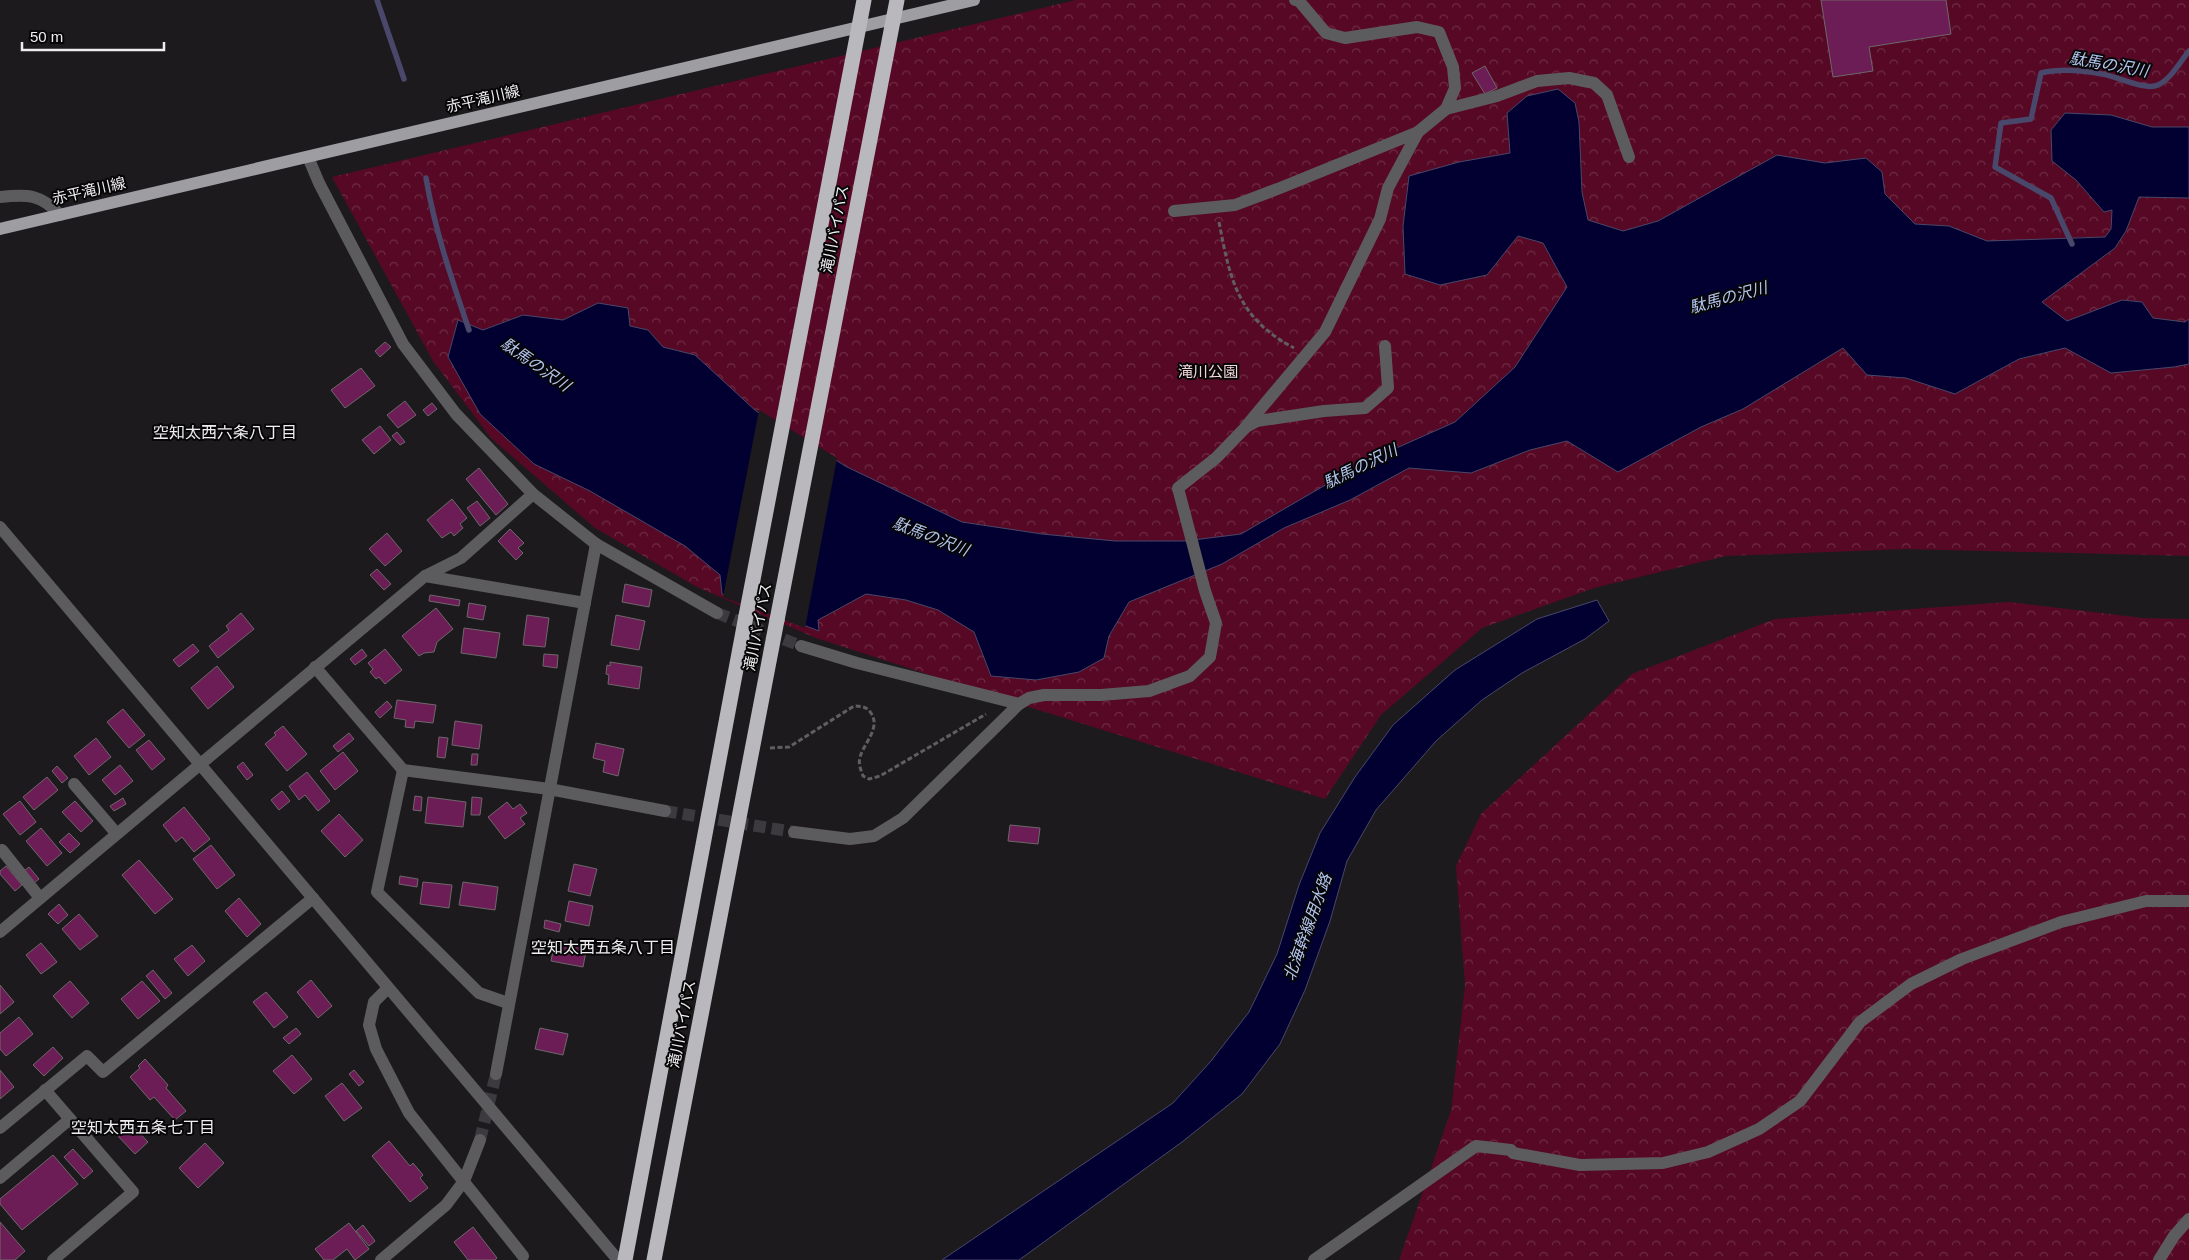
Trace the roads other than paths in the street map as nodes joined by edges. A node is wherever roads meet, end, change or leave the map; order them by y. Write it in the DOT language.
graph roads {
  1 [pos="864,0"];
  2 [pos="897,0"];
  3 [pos="974,0"];
  4 [pos="1295,0"];
  5 [pos="1446,110"];
  6 [pos="1418,132"];
  7 [pos="308,157"];
  8 [pos="1629,157"];
  9 [pos="0,197"];
  10 [pos="1174,211"];
  11 [pos="60,215"];
  12 [pos="0,229"];
  13 [pos="1385,346"];
  14 [pos="1246,428"];
  15 [pos="533,494"];
  16 [pos="0,527"];
  17 [pos="596,544"];
  18 [pos="425,576"];
  19 [pos="585,603"];
  20 [pos="717,613"];
  21 [pos="801,646"];
  22 [pos="315,667"];
  23 [pos="1020,704"];
  24 [pos="200,763"];
  25 [pos="403,770"];
  26 [pos="74,784"];
  27 [pos="549,789"];
  28 [pos="665,811"];
  29 [pos="794,832"];
  30 [pos="116,834"];
  31 [pos="2,850"];
  32 [pos="40,898"];
  33 [pos="313,898"];
  34 [pos="2189,901"];
  35 [pos="0,932"];
  36 [pos="388,988"];
  37 [pos="508,1003"];
  38 [pos="496,1074"];
  39 [pos="45,1090"];
  40 [pos="70,1119"];
  41 [pos="0,1128"];
  42 [pos="480,1140"];
  43 [pos="0,1178"];
  44 [pos="464,1181"];
  45 [pos="2189,1219"];
  46 [pos="523,1256"];
  47 [pos="52,1260"];
  48 [pos="381,1260"];
  49 [pos="618,1260"];
  50 [pos="625,1260"];
  51 [pos="654,1260"];
  52 [pos="1314,1260"];
  53 [pos="2159,1260"];
  1 -- 50 [label="highway, 滝川バイパス, bridge"];
  2 -- 51 [label="highway, 滝川バイパス, bridge"];
  3 -- 7 [label="main road, 赤平滝川線"];
  4 -- 5 [label="street"];
  5 -- 6 [label="street"];
  5 -- 8 [label="street"];
  6 -- 10 [label="street"];
  6 -- 14 [label="street"];
  7 -- 11 [label="main road, 赤平滝川線"];
  7 -- 15 [label="street"];
  9 -- 11 [label="street"];
  11 -- 12 [label="main road, 赤平滝川線"];
  13 -- 14 [label="street"];
  14 -- 23 [label="street"];
  15 -- 17 [label="street"];
  15 -- 18 [label="street"];
  16 -- 24 [label="street"];
  17 -- 19 [label="street"];
  17 -- 20 [label="street"];
  18 -- 19 [label="street"];
  18 -- 22 [label="street"];
  19 -- 27 [label="street"];
  21 -- 23 [label="street"];
  22 -- 24 [label="street"];
  22 -- 25 [label="street"];
  23 -- 29 [label="street"];
  24 -- 30 [label="street"];
  24 -- 33 [label="street"];
  25 -- 27 [label="street"];
  25 -- 37 [label="street"];
  26 -- 30 [label="street"];
  27 -- 28 [label="street"];
  27 -- 37 [label="street"];
  30 -- 32 [label="street"];
  31 -- 32 [label="street"];
  32 -- 35 [label="street"];
  33 -- 36 [label="street"];
  33 -- 39 [label="street"];
  34 -- 52 [label="street"];
  36 -- 44 [label="street"];
  36 -- 49 [label="street"];
  37 -- 38 [label="street"];
  39 -- 40 [label="street"];
  39 -- 41 [label="street"];
  40 -- 43 [label="street"];
  40 -- 47 [label="street"];
  42 -- 44 [label="street"];
  44 -- 46 [label="street"];
  44 -- 48 [label="street"];
  45 -- 53 [label="street"];
}
